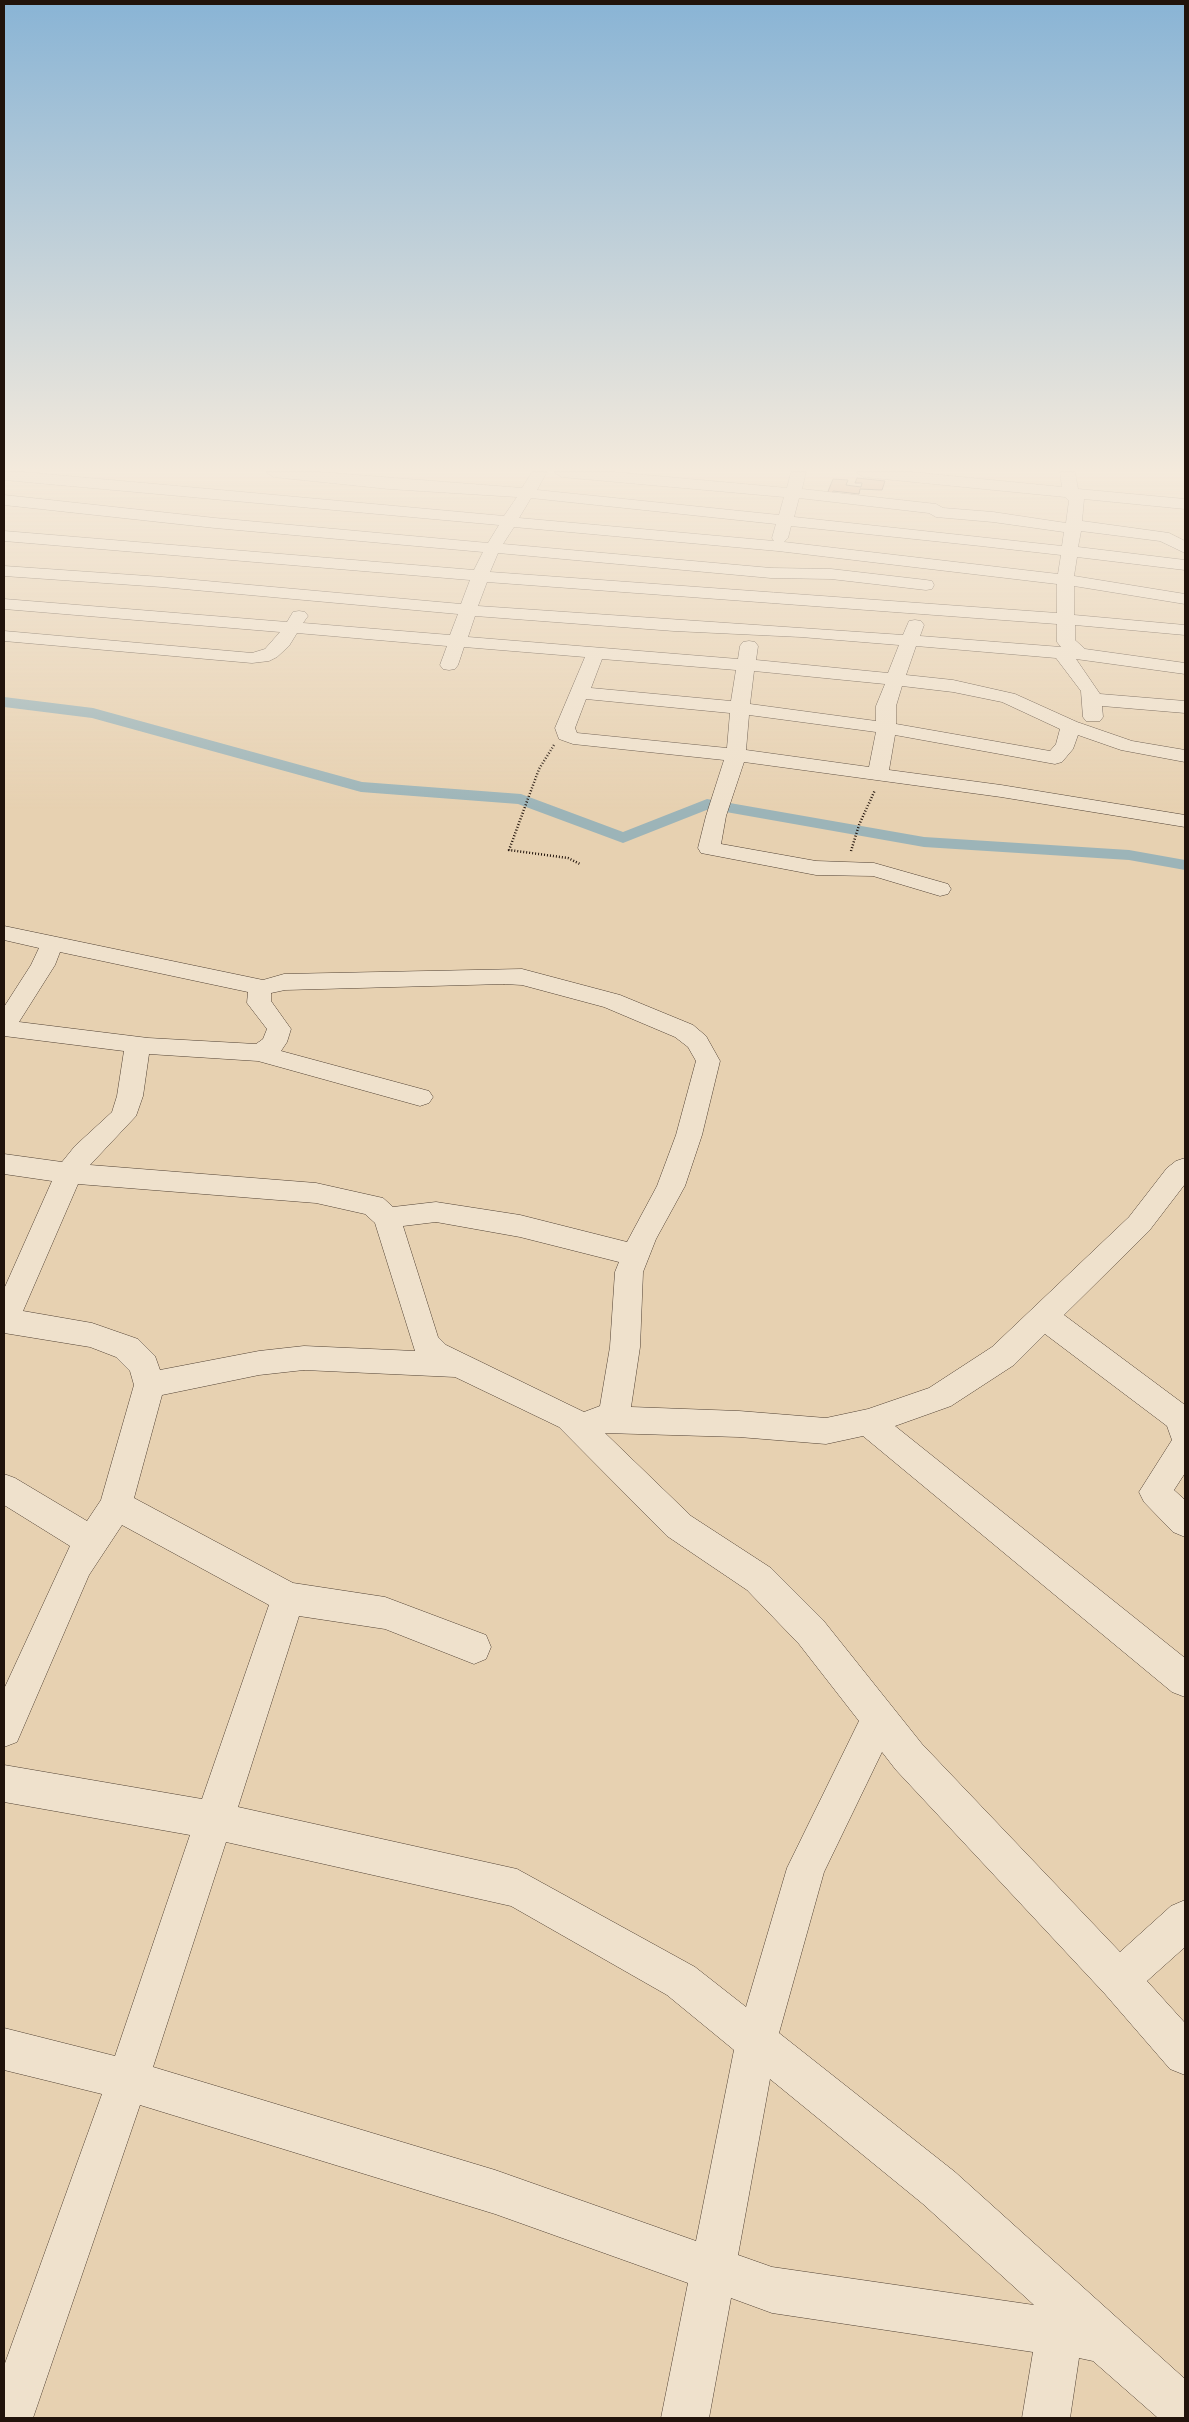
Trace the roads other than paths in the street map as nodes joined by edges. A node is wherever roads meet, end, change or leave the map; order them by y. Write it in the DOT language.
graph roads {
  1 [pos="162,585"];
  2 [pos="263,585"];
  3 [pos="317,585"];
  4 [pos="477,585"];
  5 [pos="610,585"];
  6 [pos="767,585"];
  7 [pos="926,585"];
  8 [pos="1065,585"];
  9 [pos="1097,585"];
  10 [pos="624,586"];
  11 [pos="311,595"];
  12 [pos="763,597"];
  13 [pos="1185,599"];
  14 [pos="4,604"];
  15 [pos="920,608"];
  16 [pos="468,610"];
  17 [pos="139,614"];
  18 [pos="1064,619"];
  19 [pos="611,622"];
  20 [pos="291,628"];
  21 [pos="751,630"];
  22 [pos="1185,630"];
  23 [pos="4,636"];
  24 [pos="456,641"];
  25 [pos="910,642"];
  26 [pos="118,646"];
  27 [pos="598,652"];
  28 [pos="1071,653"];
  29 [pos="448,665"];
  30 [pos="746,665"];
  31 [pos="1185,668"];
  32 [pos="896,680"];
  33 [pos="581,693"];
  34 [pos="1092,699"];
  35 [pos="1185,707"];
  36 [pos="740,708"];
  37 [pos="1070,726"];
  38 [pos="886,728"];
  39 [pos="1091,734"];
  40 [pos="736,755"];
  41 [pos="1185,756"];
  42 [pos="883,776"];
  43 [pos="1051,779"];
  44 [pos="1185,821"];
  45 [pos="940,889"];
  46 [pos="4,933"];
  47 [pos="52,943"];
  48 [pos="263,988"];
  49 [pos="4,1027"];
  50 [pos="138,1044"];
  51 [pos="258,1053"];
  52 [pos="420,1097"];
  53 [pos="4,1164"];
  54 [pos="1185,1168"];
  55 [pos="69,1173"];
  56 [pos="387,1218"];
  57 [pos="636,1255"];
  58 [pos="1044,1317"];
  59 [pos="4,1320"];
  60 [pos="459,1365"];
  61 [pos="149,1384"];
  62 [pos="570,1418"];
  63 [pos="613,1420"];
  64 [pos="868,1422"];
  65 [pos="1185,1435"];
  66 [pos="1185,1446"];
  67 [pos="4,1488"];
  68 [pos="116,1505"];
  69 [pos="1185,1522"];
  70 [pos="92,1542"];
  71 [pos="288,1598"];
  72 [pos="474,1646"];
  73 [pos="1185,1680"];
  74 [pos="879,1719"];
  75 [pos="4,1729"];
  76 [pos="4,1783"];
  77 [pos="213,1820"];
  78 [pos="1185,1920"];
  79 [pos="1119,1980"];
  80 [pos="756,2042"];
  81 [pos="4,2049"];
  82 [pos="1185,2054"];
  83 [pos="128,2080"];
  84 [pos="713,2271"];
  85 [pos="1058,2333"];
  86 [pos="1104,2340"];
  87 [pos="1185,2410"];
  88 [pos="9,2418"];
  89 [pos="685,2418"];
  90 [pos="1046,2418"];
  1 -- 17 [label="street"];
  2 -- 11 [label="street"];
  3 -- 11 [label="street"];
  4 -- 16 [label="street"];
  5 -- 10 [label="street"];
  6 -- 12 [label="street"];
  7 -- 15 [label="street"];
  8 -- 18 [label="street"];
  9 -- 13 [label="street"];
  10 -- 12 [label="street"];
  10 -- 19 [label="street"];
  11 -- 16 [label="street"];
  11 -- 20 [label="street"];
  12 -- 15 [label="street"];
  12 -- 21 [label="street"];
  14 -- 17 [label="street"];
  15 -- 18 [label="street"];
  15 -- 25 [label="street"];
  16 -- 19 [label="street"];
  16 -- 24 [label="street"];
  17 -- 20 [label="street"];
  17 -- 26 [label="street"];
  18 -- 22 [label="street"];
  18 -- 28 [label="street"];
  19 -- 21 [label="street"];
  19 -- 27 [label="street"];
  20 -- 24 [label="street"];
  20 -- 26 [label="street"];
  21 -- 25 [label="street"];
  21 -- 30 [label="street"];
  23 -- 26 [label="street"];
  24 -- 27 [label="street"];
  24 -- 29 [label="street"];
  25 -- 28 [label="street"];
  25 -- 32 [label="street"];
  27 -- 30 [label="street"];
  27 -- 33 [label="street"];
  28 -- 31 [label="street"];
  28 -- 34 [label="street"];
  30 -- 32 [label="street"];
  30 -- 36 [label="street"];
  32 -- 37 [label="street"];
  32 -- 38 [label="street"];
  33 -- 36 [label="street"];
  33 -- 40 [label="street"];
  34 -- 35 [label="street"];
  34 -- 39 [label="street"];
  36 -- 38 [label="street"];
  36 -- 40 [label="street"];
  37 -- 39 [label="street"];
  37 -- 43 [label="street"];
  38 -- 42 [label="street"];
  38 -- 43 [label="street"];
  39 -- 41 [label="street"];
  40 -- 42 [label="street"];
  40 -- 45 [label="street"];
  42 -- 43 [label="street"];
  43 -- 44 [label="street"];
  46 -- 47 [label="street"];
  47 -- 48 [label="street"];
  47 -- 49 [label="street"];
  48 -- 51 [label="street"];
  48 -- 57 [label="street"];
  49 -- 50 [label="street"];
  50 -- 51 [label="street"];
  50 -- 55 [label="street"];
  51 -- 52 [label="street"];
  53 -- 55 [label="street"];
  54 -- 58 [label="street"];
  55 -- 56 [label="street"];
  55 -- 59 [label="street"];
  56 -- 57 [label="street"];
  56 -- 60 [label="street"];
  57 -- 63 [label="street"];
  58 -- 64 [label="street"];
  58 -- 65 [label="street"];
  59 -- 61 [label="street"];
  60 -- 61 [label="street"];
  60 -- 62 [label="street"];
  61 -- 68 [label="street"];
  62 -- 63 [label="street"];
  62 -- 74 [label="street"];
  63 -- 64 [label="street"];
  64 -- 73 [label="street"];
  66 -- 69 [label="street"];
  67 -- 70 [label="street"];
  68 -- 70 [label="street"];
  68 -- 71 [label="street"];
  70 -- 75 [label="street"];
  71 -- 72 [label="street"];
  71 -- 77 [label="street"];
  74 -- 79 [label="street"];
  74 -- 80 [label="street"];
  76 -- 77 [label="street"];
  77 -- 80 [label="street"];
  77 -- 83 [label="street"];
  78 -- 79 [label="street"];
  79 -- 82 [label="street"];
  80 -- 84 [label="street"];
  80 -- 86 [label="street"];
  81 -- 83 [label="street"];
  83 -- 84 [label="street"];
  83 -- 88 [label="street"];
  84 -- 85 [label="street"];
  84 -- 89 [label="street"];
  85 -- 86 [label="street"];
  85 -- 90 [label="street"];
  86 -- 87 [label="street"];
}
